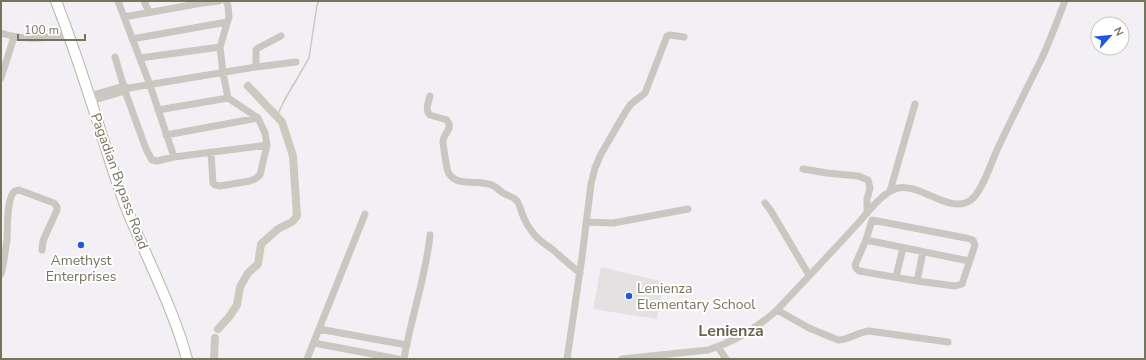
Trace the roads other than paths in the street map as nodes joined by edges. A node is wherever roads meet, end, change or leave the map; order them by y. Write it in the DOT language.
graph roads {
  1 [pos="56,1"];
  2 [pos="118,1"];
  3 [pos="144,1"];
  4 [pos="219,1"];
  5 [pos="226,1"];
  6 [pos="1065,1"];
  7 [pos="201,2"];
  8 [pos="149,12"];
  9 [pos="124,17"];
  10 [pos="227,22"];
  11 [pos="1,33"];
  12 [pos="69,36"];
  13 [pos="282,36"];
  14 [pos="14,37"];
  15 [pos="684,37"];
  16 [pos="132,39"];
  17 [pos="220,47"];
  18 [pos="116,57"];
  19 [pos="140,58"];
  20 [pos="296,62"];
  21 [pos="256,67"];
  22 [pos="223,73"];
  23 [pos="1,78"];
  24 [pos="150,85"];
  25 [pos="126,88"];
  26 [pos="430,96"];
  27 [pos="228,98"];
  28 [pos="90,99"];
  29 [pos="915,104"];
  30 [pos="158,110"];
  31 [pos="258,118"];
  32 [pos="166,135"];
  33 [pos="267,145"];
  34 [pos="211,152"];
  35 [pos="174,157"];
  36 [pos="803,169"];
  37 [pos="890,191"];
  38 [pos="765,203"];
  39 [pos="688,209"];
  40 [pos="365,214"];
  41 [pos="864,217"];
  42 [pos="586,222"];
  43 [pos="871,222"];
  44 [pos="430,235"];
  45 [pos="866,240"];
  46 [pos="903,248"];
  47 [pos="42,250"];
  48 [pos="923,252"];
  49 [pos="969,261"];
  50 [pos="580,273"];
  51 [pos="1,274"];
  52 [pos="809,275"];
  53 [pos="896,277"];
  54 [pos="917,281"];
  55 [pos="777,310"];
  56 [pos="319,329"];
  57 [pos="948,342"];
  58 [pos="314,343"];
  59 [pos="407,345"];
  60 [pos="718,347"];
  61 [pos="187,359"];
  62 [pos="307,359"];
  63 [pos="398,359"];
  64 [pos="404,359"];
  65 [pos="567,359"];
  66 [pos="622,359"];
  67 [pos="726,359"];
  1 -- 12 [label="highway, Pagadian Bypass Road"];
  2 -- 9 [label="street"];
  3 -- 8 [label="street"];
  4 -- 7 [label="street"];
  5 -- 10 [label="street"];
  6 -- 37 [label="street"];
  7 -- 8 [label="street"];
  8 -- 9 [label="street"];
  9 -- 16 [label="street"];
  10 -- 16 [label="street"];
  10 -- 17 [label="street"];
  11 -- 14 [label="street"];
  12 -- 14 [label="street"];
  12 -- 28 [label="highway, Pagadian Bypass Road"];
  13 -- 21 [label="street"];
  14 -- 23 [label="street"];
  15 -- 42 [label="street"];
  16 -- 19 [label="street"];
  17 -- 19 [label="street"];
  17 -- 22 [label="street"];
  18 -- 25 [label="street"];
  19 -- 24 [label="street"];
  20 -- 21 [label="street"];
  21 -- 22 [label="street"];
  22 -- 24 [label="street"];
  22 -- 27 [label="street"];
  24 -- 25 [label="street"];
  24 -- 30 [label="street"];
  25 -- 28 [label="street"];
  25 -- 35 [label="street"];
  26 -- 50 [label="street"];
  27 -- 30 [label="street"];
  27 -- 31 [label="street"];
  28 -- 61 [label="highway, Pagadian Bypass Road"];
  29 -- 37 [label="street"];
  30 -- 32 [label="street"];
  31 -- 32 [label="street"];
  31 -- 33 [label="street"];
  32 -- 35 [label="street"];
  33 -- 34 [label="street"];
  33 -- 34 [label="street"];
  34 -- 35 [label="street"];
  36 -- 41 [label="street"];
  37 -- 41 [label="street"];
  38 -- 52 [label="street"];
  39 -- 42 [label="street"];
  40 -- 56 [label="street"];
  41 -- 43 [label="street"];
  41 -- 52 [label="street"];
  42 -- 50 [label="street"];
  43 -- 45 [label="street"];
  43 -- 49 [label="street"];
  44 -- 59 [label="street"];
  45 -- 46 [label="street"];
  45 -- 53 [label="street"];
  46 -- 48 [label="street"];
  46 -- 53 [label="street"];
  47 -- 51 [label="street"];
  48 -- 49 [label="street"];
  48 -- 54 [label="street"];
  49 -- 54 [label="street"];
  50 -- 65 [label="street"];
  52 -- 55 [label="street"];
  53 -- 54 [label="street"];
  55 -- 57 [label="street"];
  55 -- 60 [label="street"];
  56 -- 58 [label="street"];
  56 -- 59 [label="street"];
  58 -- 62 [label="street"];
  58 -- 63 [label="street"];
  59 -- 64 [label="street"];
  60 -- 66 [label="street"];
  60 -- 67 [label="street"];
}
